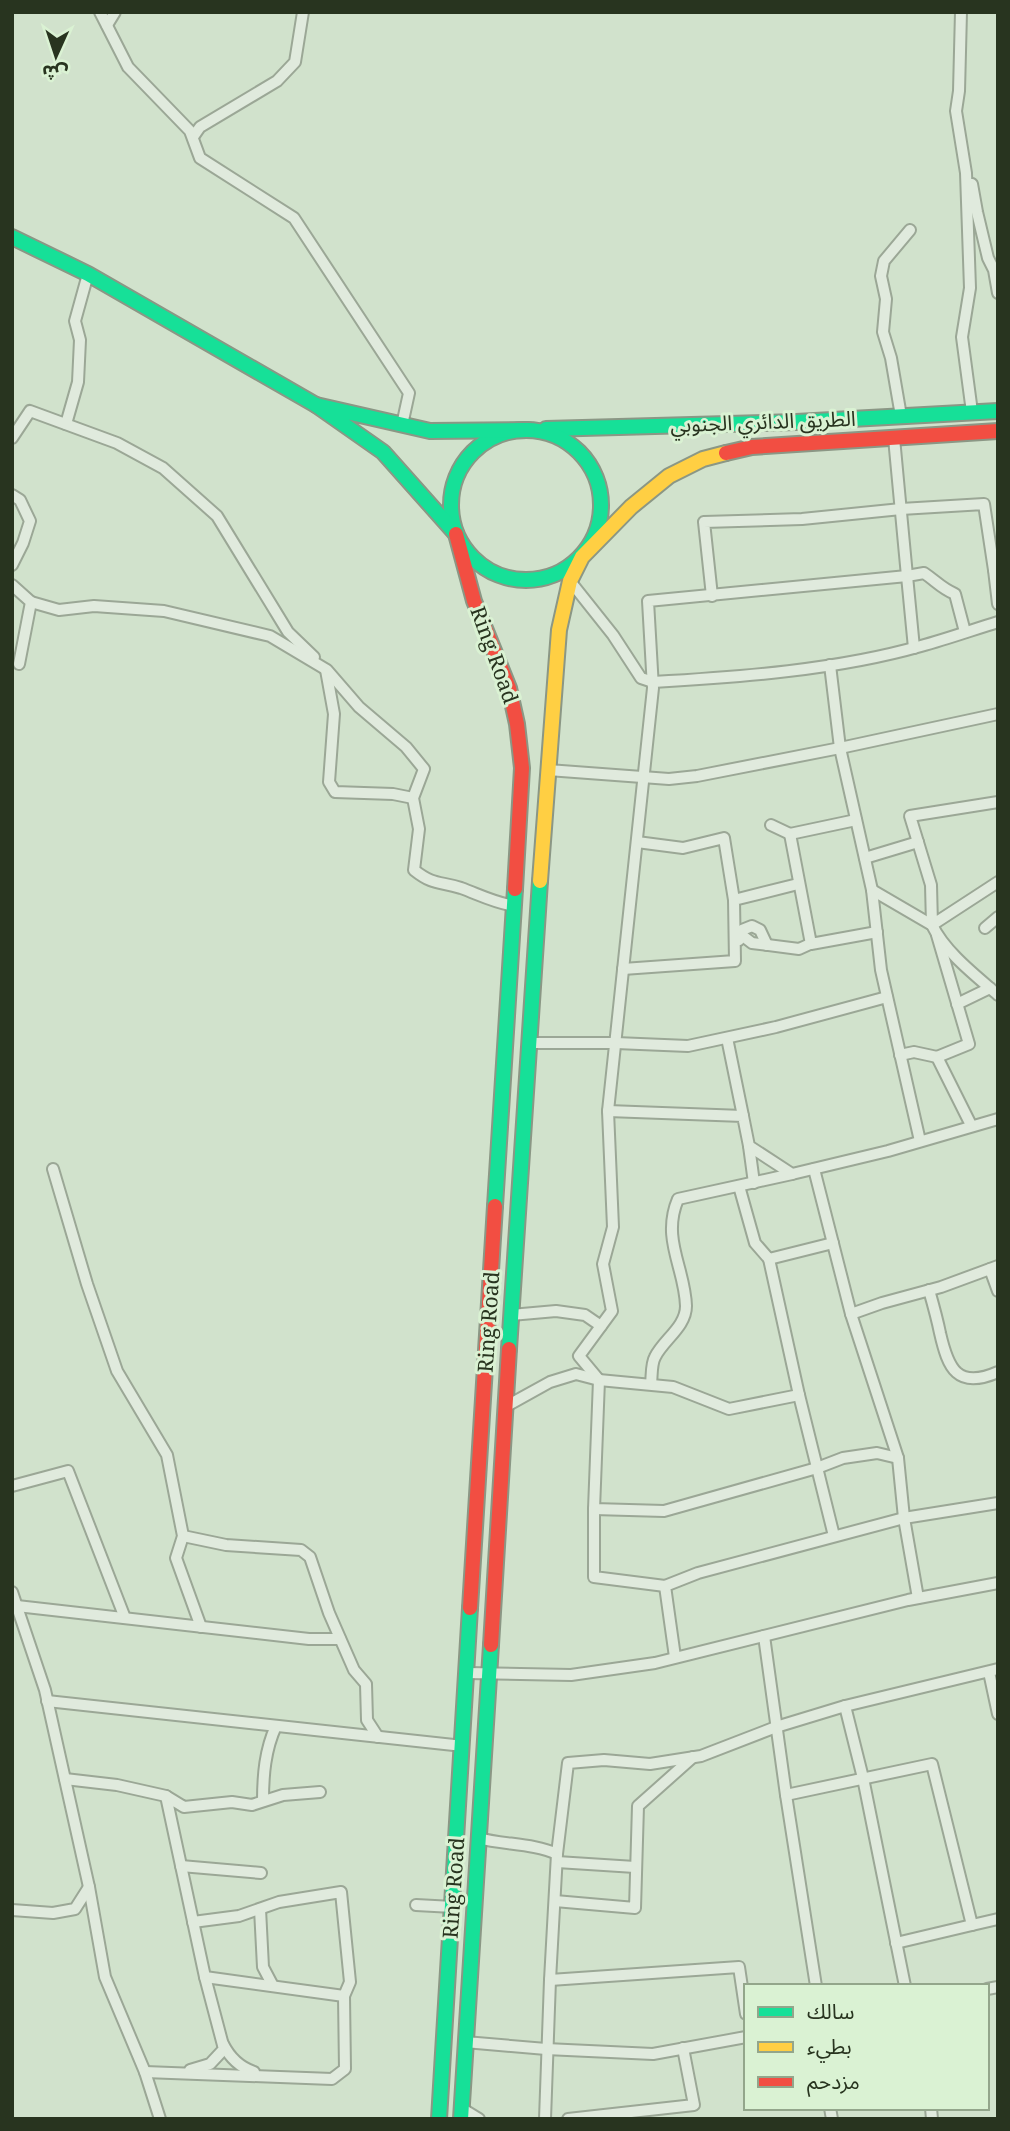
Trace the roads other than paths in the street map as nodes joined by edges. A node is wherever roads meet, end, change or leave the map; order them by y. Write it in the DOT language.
graph roads {
  1 [pos="100,12"];
  2 [pos="114,12"];
  3 [pos="303,12"];
  4 [pos="961,12"];
  5 [pos="107,25"];
  6 [pos="192,137"];
  7 [pos="966,173"];
  8 [pos="909,230"];
  9 [pos="12,237"];
  10 [pos="88,274"];
  11 [pos="998,293"];
  12 [pos="316,405"];
  13 [pos="998,411"];
  14 [pos="972,412"];
  15 [pos="901,416"];
  16 [pos="66,424"];
  17 [pos="402,425"];
  18 [pos="528,430"];
  19 [pos="998,431"];
  20 [pos="12,438"];
  21 [pos="894,438"];
  22 [pos="12,495"];
  23 [pos="901,509"];
  24 [pos="456,534"];
  25 [pos="582,556"];
  26 [pos="12,565"];
  27 [pos="996,569"];
  28 [pos="907,576"];
  29 [pos="570,581"];
  30 [pos="12,585"];
  31 [pos="712,596"];
  32 [pos="22,598"];
  33 [pos="998,604"];
  34 [pos="998,622"];
  35 [pos="965,632"];
  36 [pos="914,648"];
  37 [pos="19,664"];
  38 [pos="830,665"];
  39 [pos="326,669"];
  40 [pos="653,682"];
  41 [pos="998,715"];
  42 [pos="840,748"];
  43 [pos="548,769"];
  44 [pos="643,777"];
  45 [pos="413,798"];
  46 [pos="998,802"];
  47 [pos="856,820"];
  48 [pos="771,825"];
  49 [pos="790,834"];
  50 [pos="637,842"];
  51 [pos="918,842"];
  52 [pos="865,858"];
  53 [pos="998,882"];
  54 [pos="798,884"];
  55 [pos="872,890"];
  56 [pos="734,900"];
  57 [pos="515,906"];
  58 [pos="998,917"];
  59 [pos="985,929"];
  60 [pos="934,930"];
  61 [pos="738,932"];
  62 [pos="877,932"];
  63 [pos="810,944"];
  64 [pos="623,969"];
  65 [pos="994,992"];
  66 [pos="887,997"];
  67 [pos="957,1004"];
  68 [pos="727,1038"];
  69 [pos="528,1043"];
  70 [pos="616,1043"];
  71 [pos="900,1055"];
  72 [pos="937,1057"];
  73 [pos="608,1111"];
  74 [pos="743,1116"];
  75 [pos="998,1119"];
  76 [pos="971,1125"];
  77 [pos="920,1141"];
  78 [pos="749,1146"];
  79 [pos="53,1169"];
  80 [pos="814,1169"];
  81 [pos="792,1174"];
  82 [pos="754,1182"];
  83 [pos="739,1186"];
  84 [pos="833,1243"];
  85 [pos="769,1259"];
  86 [pos="994,1268"];
  87 [pos="929,1290"];
  88 [pos="998,1291"];
  89 [pos="852,1314"];
  90 [pos="511,1315"];
  91 [pos="601,1326"];
  92 [pos="998,1372"];
  93 [pos="599,1380"];
  94 [pos="651,1384"];
  95 [pos="799,1395"];
  96 [pos="505,1407"];
  97 [pos="898,1458"];
  98 [pos="817,1468"];
  99 [pos="12,1486"];
  100 [pos="998,1503"];
  101 [pos="594,1509"];
  102 [pos="904,1518"];
  103 [pos="183,1536"];
  104 [pos="834,1536"];
  105 [pos="998,1583"];
  106 [pos="665,1586"];
  107 [pos="12,1592"];
  108 [pos="918,1598"];
  109 [pos="17,1606"];
  110 [pos="125,1618"];
  111 [pos="201,1627"];
  112 [pos="764,1636"];
  113 [pos="340,1639"];
  114 [pos="675,1657"];
  115 [pos="993,1671"];
  116 [pos="467,1673"];
  117 [pos="489,1674"];
  118 [pos="47,1701"];
  119 [pos="845,1706"];
  120 [pos="998,1714"];
  121 [pos="276,1726"];
  122 [pos="776,1727"];
  123 [pos="378,1737"];
  124 [pos="463,1746"];
  125 [pos="693,1757"];
  126 [pos="863,1778"];
  127 [pos="65,1779"];
  128 [pos="320,1792"];
  129 [pos="786,1795"];
  130 [pos="166,1796"];
  131 [pos="263,1801"];
  132 [pos="478,1838"];
  133 [pos="557,1858"];
  134 [pos="181,1866"];
  135 [pos="635,1867"];
  136 [pos="261,1873"];
  137 [pos="89,1888"];
  138 [pos="555,1901"];
  139 [pos="474,1902"];
  140 [pos="453,1904"];
  141 [pos="416,1905"];
  142 [pos="260,1909"];
  143 [pos="12,1910"];
  144 [pos="998,1919"];
  145 [pos="193,1922"];
  146 [pos="972,1925"];
  147 [pos="896,1943"];
  148 [pos="205,1977"];
  149 [pos="550,1980"];
  150 [pos="817,1984"];
  151 [pos="905,1984"];
  152 [pos="273,1986"];
  153 [pos="344,1996"];
  154 [pos="744,2002"];
  155 [pos="744,2037"];
  156 [pos="221,2039"];
  157 [pos="466,2042"];
  158 [pos="683,2048"];
  159 [pos="546,2049"];
  160 [pos="145,2072"];
  161 [pos="181,2073"];
  162 [pos="263,2076"];
  163 [pos="461,2113"];
  164 [pos="160,2119"];
  165 [pos="439,2119"];
  166 [pos="478,2119"];
  167 [pos="545,2119"];
  168 [pos="568,2119"];
  1 -- 5 [label="street"];
  2 -- 5 [label="street"];
  3 -- 6 [label="street"];
  4 -- 7 [label="street"];
  5 -- 6 [label="street"];
  6 -- 17 [label="street"];
  7 -- 11 [label="street"];
  7 -- 14 [label="street"];
  8 -- 15 [label="street"];
  9 -- 10 [label="main road"];
  10 -- 12 [label="main road"];
  10 -- 16 [label="street"];
  12 -- 17 [label="main road"];
  12 -- 24 [label="main road"];
  13 -- 14 [label="main road, الطريق الدائري الجنوبي"];
  14 -- 15 [label="main road, الطريق الدائري الجنوبي"];
  15 -- 18 [label="main road, الطريق الدائري الجنوبي"];
  16 -- 20 [label="street"];
  16 -- 39 [label="street"];
  17 -- 18 [label="main road"];
  18 -- 24 [label="main road"];
  18 -- 25 [label="main road"];
  19 -- 21 [label="main road, الطريق الدائري الجنوبي"];
  21 -- 23 [label="street"];
  21 -- 25 [label="main road, الطريق الدائري الجنوبي"];
  22 -- 26 [label="street"];
  23 -- 27 [label="street"];
  23 -- 28 [label="street"];
  23 -- 31 [label="street"];
  24 -- 25 [label="main road"];
  24 -- 57 [label="main road, Ring Road"];
  25 -- 29 [label="main road, Ring Road"];
  27 -- 33 [label="street"];
  28 -- 31 [label="street"];
  28 -- 35 [label="street"];
  28 -- 36 [label="street"];
  29 -- 40 [label="street"];
  29 -- 43 [label="main road, Ring Road"];
  30 -- 32 [label="street"];
  31 -- 40 [label="street"];
  32 -- 37 [label="street"];
  32 -- 39 [label="street"];
  34 -- 35 [label="street"];
  35 -- 36 [label="street"];
  36 -- 38 [label="street"];
  38 -- 40 [label="street"];
  38 -- 42 [label="street"];
  39 -- 45 [label="street"];
  39 -- 45 [label="street"];
  40 -- 44 [label="street"];
  41 -- 42 [label="street"];
  42 -- 44 [label="street"];
  42 -- 47 [label="street"];
  43 -- 44 [label="street"];
  43 -- 69 [label="main road, Ring Road"];
  44 -- 50 [label="street"];
  45 -- 57 [label="street"];
  46 -- 51 [label="street"];
  47 -- 49 [label="street"];
  47 -- 52 [label="street"];
  48 -- 49 [label="street"];
  49 -- 54 [label="street"];
  50 -- 56 [label="street"];
  50 -- 64 [label="street"];
  51 -- 52 [label="street"];
  51 -- 60 [label="street"];
  52 -- 55 [label="street"];
  53 -- 60 [label="street"];
  54 -- 56 [label="street"];
  54 -- 63 [label="street"];
  55 -- 60 [label="street"];
  55 -- 62 [label="street"];
  56 -- 61 [label="street"];
  57 -- 116 [label="main road, Ring Road"];
  58 -- 59 [label="street"];
  60 -- 65 [label="street"];
  60 -- 67 [label="street"];
  61 -- 63 [label="street"];
  61 -- 64 [label="street"];
  62 -- 63 [label="street"];
  62 -- 66 [label="street"];
  64 -- 70 [label="street"];
  65 -- 67 [label="street"];
  66 -- 68 [label="street"];
  66 -- 71 [label="street"];
  67 -- 72 [label="street"];
  68 -- 70 [label="street"];
  68 -- 74 [label="street"];
  69 -- 70 [label="street"];
  69 -- 90 [label="main road, Ring Road"];
  70 -- 73 [label="street"];
  71 -- 72 [label="street"];
  71 -- 77 [label="street"];
  72 -- 76 [label="street"];
  73 -- 74 [label="street"];
  73 -- 91 [label="street"];
  74 -- 78 [label="street"];
  75 -- 76 [label="street"];
  76 -- 77 [label="street"];
  77 -- 80 [label="street"];
  78 -- 81 [label="street"];
  78 -- 82 [label="street"];
  79 -- 103 [label="street"];
  80 -- 81 [label="street"];
  80 -- 84 [label="street"];
  81 -- 82 [label="street"];
  82 -- 83 [label="street"];
  83 -- 85 [label="street"];
  83 -- 94 [label="street"];
  84 -- 85 [label="street"];
  84 -- 89 [label="street"];
  85 -- 95 [label="street"];
  86 -- 87 [label="street"];
  86 -- 88 [label="street"];
  87 -- 89 [label="street"];
  87 -- 92 [label="street"];
  89 -- 97 [label="street"];
  90 -- 91 [label="street"];
  90 -- 96 [label="main road, Ring Road"];
  91 -- 93 [label="street"];
  93 -- 94 [label="street"];
  93 -- 96 [label="street"];
  93 -- 101 [label="street"];
  94 -- 95 [label="street"];
  95 -- 98 [label="street"];
  96 -- 117 [label="main road, Ring Road"];
  97 -- 98 [label="street"];
  97 -- 102 [label="street"];
  98 -- 101 [label="street"];
  98 -- 104 [label="street"];
  99 -- 110 [label="street"];
  100 -- 102 [label="street"];
  101 -- 106 [label="street"];
  102 -- 104 [label="street"];
  102 -- 108 [label="street"];
  103 -- 111 [label="street"];
  103 -- 113 [label="street"];
  104 -- 106 [label="street"];
  105 -- 108 [label="street"];
  106 -- 114 [label="street"];
  107 -- 109 [label="street"];
  108 -- 112 [label="street"];
  109 -- 110 [label="street"];
  109 -- 118 [label="street"];
  110 -- 111 [label="street"];
  111 -- 113 [label="street"];
  112 -- 114 [label="street"];
  112 -- 122 [label="street"];
  113 -- 123 [label="street"];
  114 -- 117 [label="street"];
  115 -- 119 [label="street"];
  115 -- 120 [label="street"];
  116 -- 117 [label="street"];
  116 -- 124 [label="main road, Ring Road"];
  117 -- 132 [label="main road, Ring Road"];
  118 -- 121 [label="street"];
  118 -- 127 [label="street"];
  119 -- 122 [label="street"];
  119 -- 126 [label="street"];
  121 -- 123 [label="street"];
  121 -- 131 [label="street"];
  122 -- 125 [label="street"];
  122 -- 129 [label="street"];
  123 -- 124 [label="street"];
  124 -- 140 [label="main road, Ring Road"];
  125 -- 133 [label="street"];
  125 -- 135 [label="street"];
  126 -- 129 [label="street"];
  126 -- 146 [label="street"];
  126 -- 147 [label="street"];
  127 -- 130 [label="street"];
  127 -- 137 [label="street"];
  128 -- 131 [label="street"];
  129 -- 150 [label="street"];
  130 -- 131 [label="street"];
  130 -- 134 [label="street"];
  132 -- 133 [label="street"];
  132 -- 139 [label="main road, Ring Road"];
  133 -- 135 [label="street"];
  133 -- 138 [label="street"];
  134 -- 136 [label="street"];
  134 -- 145 [label="street"];
  135 -- 138 [label="street"];
  137 -- 143 [label="street"];
  137 -- 160 [label="street"];
  138 -- 149 [label="street"];
  139 -- 140 [label="main road"];
  139 -- 157 [label="main road, Ring Road"];
  140 -- 141 [label="street"];
  140 -- 165 [label="main road, Ring Road"];
  142 -- 145 [label="street"];
  142 -- 152 [label="street"];
  142 -- 153 [label="street"];
  144 -- 146 [label="street"];
  145 -- 148 [label="street"];
  146 -- 147 [label="street"];
  147 -- 151 [label="street"];
  148 -- 152 [label="street"];
  148 -- 156 [label="street"];
  149 -- 154 [label="street"];
  149 -- 159 [label="street"];
  152 -- 153 [label="street"];
  153 -- 162 [label="street"];
  155 -- 158 [label="street"];
  156 -- 161 [label="street"];
  156 -- 162 [label="street"];
  157 -- 159 [label="street"];
  157 -- 163 [label="main road, Ring Road"];
  158 -- 159 [label="street"];
  158 -- 168 [label="street"];
  159 -- 167 [label="street"];
  160 -- 161 [label="street"];
  160 -- 164 [label="street"];
  161 -- 162 [label="street"];
  163 -- 166 [label="street"];
}
